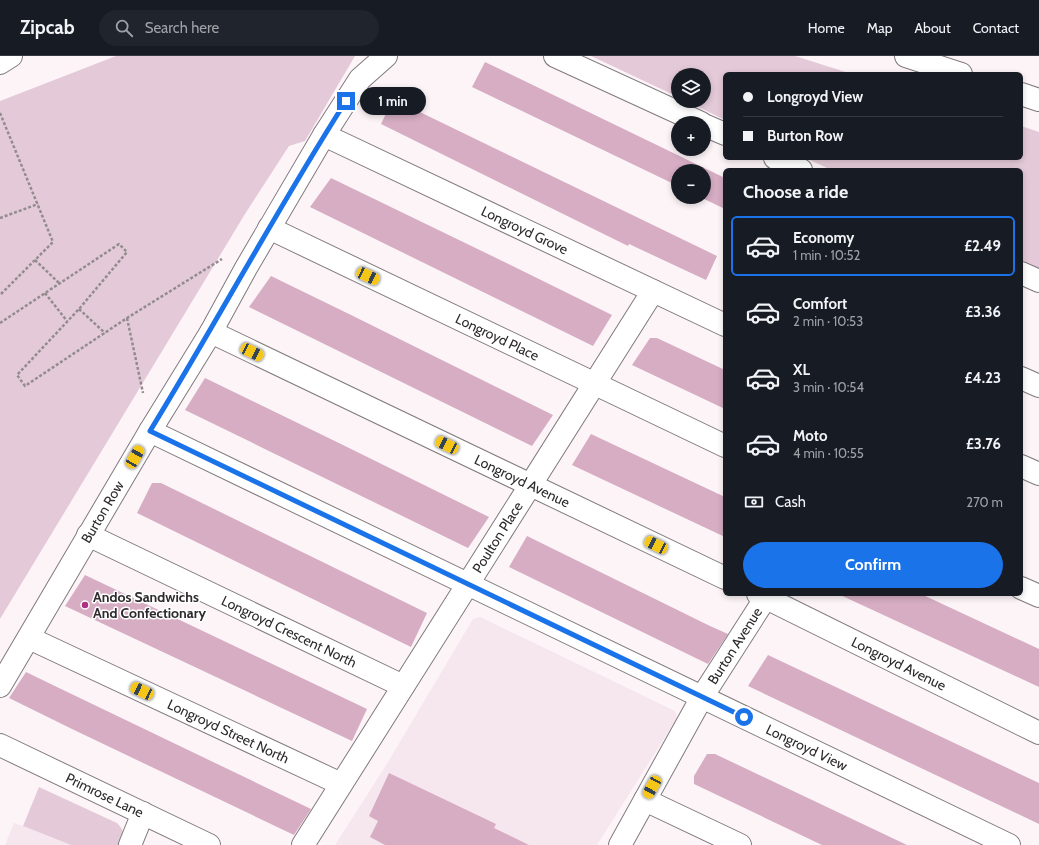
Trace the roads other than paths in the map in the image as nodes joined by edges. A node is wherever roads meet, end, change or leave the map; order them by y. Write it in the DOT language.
graph roads {
  1 [pos="12,56"];
  2 [pos="386,56"];
  3 [pos="555,56"];
  4 [pos="906,56"];
  5 [pos="0,63"];
  6 [pos="955,72"];
  7 [pos="1023,95"];
  8 [pos="1039,100"];
  9 [pos="686,116"];
  10 [pos="711,128"];
  11 [pos="723,133"];
  12 [pos="324,135"];
  13 [pos="779,160"];
  14 [pos="797,168"];
  15 [pos="269,228"];
  16 [pos="1023,274"];
  17 [pos="1039,281"];
  18 [pos="653,291"];
  19 [pos="723,324"];
  20 [pos="211,332"];
  21 [pos="1023,379"];
  22 [pos="593,384"];
  23 [pos="1039,386"];
  24 [pos="150,431"];
  25 [pos="723,445"];
  26 [pos="1023,467"];
  27 [pos="1039,474"];
  28 [pos="530,485"];
  29 [pos="88,536"];
  30 [pos="723,577"];
  31 [pos="468,584"];
  32 [pos="1023,589"];
  33 [pos="763,596"];
  34 [pos="766,596"];
  35 [pos="1039,596"];
  36 [pos="29,638"];
  37 [pos="0,686"];
  38 [pos="403,686"];
  39 [pos="702,697"];
  40 [pos="1039,732"];
  41 [pos="0,745"];
  42 [pos="341,784"];
  43 [pos="645,800"];
  44 [pos="143,813"];
  45 [pos="130,845"];
  46 [pos="209,845"];
  47 [pos="303,845"];
  48 [pos="620,845"];
  49 [pos="740,845"];
  50 [pos="1009,845"];
  1 -- 5 [label="main road"];
  2 -- 12 [label="main road, Burton Row"];
  3 -- 9 [label="main road"];
  4 -- 6 [label="main road"];
  7 -- 8 [label="main road"];
  10 -- 11 [label="main road"];
  12 -- 15 [label="main road, Burton Row"];
  12 -- 18 [label="main road, Longroyd Grove"];
  13 -- 14 [label="main road"];
  15 -- 20 [label="main road, Burton Row"];
  15 -- 22 [label="main road, Longroyd Place"];
  16 -- 17 [label="main road"];
  18 -- 19 [label="main road, Longroyd Grove"];
  18 -- 22 [label="main road, Poulton Place"];
  20 -- 24 [label="main road, Burton Row"];
  20 -- 28 [label="main road, Longroyd Avenue"];
  21 -- 23 [label="main road"];
  22 -- 25 [label="main road, Longroyd Place"];
  22 -- 28 [label="main road, Poulton Place"];
  24 -- 29 [label="main road, Burton Row"];
  24 -- 31 [label="main road, Longroyd View"];
  26 -- 27 [label="main road"];
  28 -- 30 [label="main road, Longroyd Avenue"];
  28 -- 31 [label="main road, Poulton Place"];
  29 -- 36 [label="main road, Burton Row"];
  29 -- 38 [label="main road, Longroyd Crescent North"];
  31 -- 38 [label="main road, Poulton Place"];
  31 -- 39 [label="main road, Longroyd View"];
  32 -- 35 [label="main road"];
  33 -- 39 [label="main road, Burton Avenue"];
  34 -- 40 [label="main road, Longroyd Avenue"];
  36 -- 37 [label="main road, Burton Row"];
  36 -- 42 [label="main road, Longroyd Street North"];
  38 -- 42 [label="main road, Poulton Place"];
  39 -- 43 [label="main road, Burton Avenue"];
  39 -- 50 [label="main road, Longroyd View"];
  41 -- 44 [label="main road, Primrose Lane"];
  42 -- 47 [label="main road, Poulton Place"];
  43 -- 48 [label="main road, Burton Avenue"];
  43 -- 49 [label="main road"];
  44 -- 45 [label="main road"];
  44 -- 46 [label="main road, Primrose Lane"];
}
